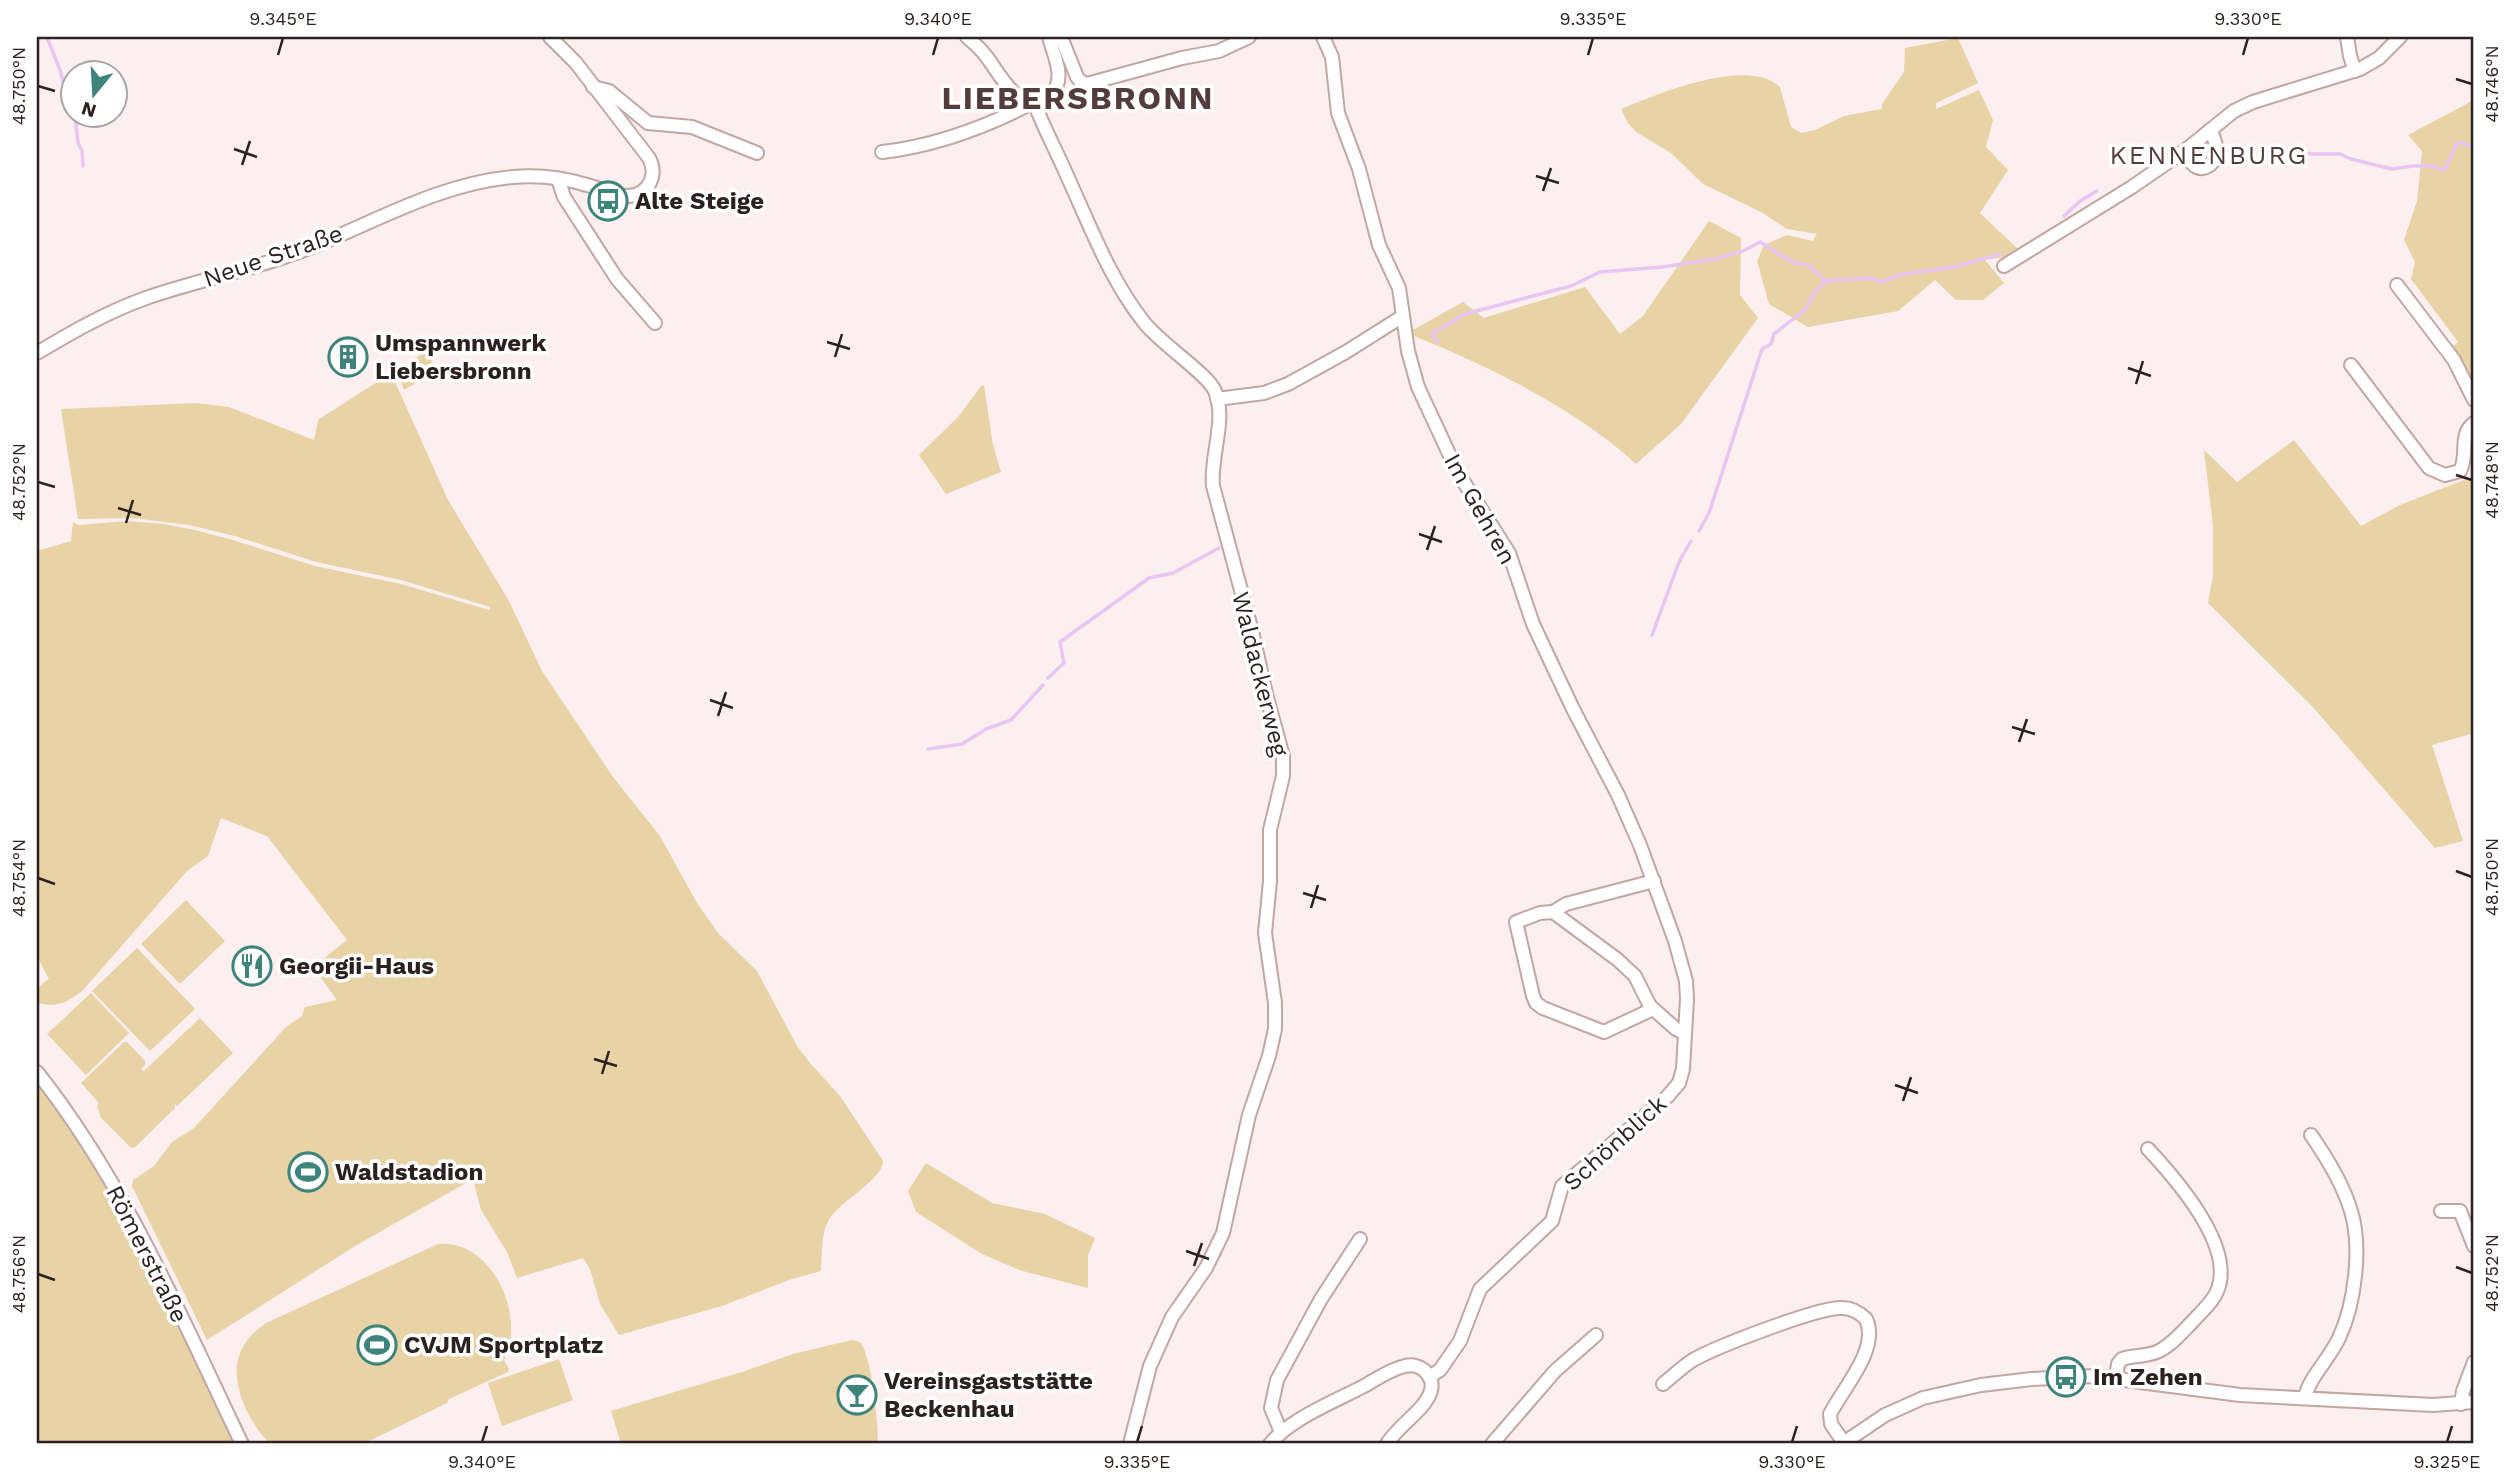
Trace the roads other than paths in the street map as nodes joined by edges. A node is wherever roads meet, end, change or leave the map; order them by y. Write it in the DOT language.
graph roads {
  1 [pos="550,37"];
  2 [pos="967,37"];
  3 [pos="1049,37"];
  4 [pos="1061,37"];
  5 [pos="1249,37"];
  6 [pos="1323,37"];
  7 [pos="2347,37"];
  8 [pos="2400,37"];
  9 [pos="2355,71"];
  10 [pos="593,87"];
  11 [pos="1034,102"];
  12 [pos="2210,130"];
  13 [pos="2187,149"];
  14 [pos="882,152"];
  15 [pos="757,153"];
  16 [pos="558,179"];
  17 [pos="2004,266"];
  18 [pos="2397,285"];
  19 [pos="1403,316"];
  20 [pos="654,323"];
  21 [pos="37,353"];
  22 [pos="2351,365"];
  23 [pos="1217,398"];
  24 [pos="2474,400"];
  25 [pos="2474,423"];
  26 [pos="1588,737"];
  27 [pos="1654,881"];
  28 [pos="1553,912"];
  29 [pos="1653,1009"];
  30 [pos="1684,1033"];
  31 [pos="37,1072"];
  32 [pos="2311,1135"];
  33 [pos="2148,1149"];
  34 [pos="2441,1211"];
  35 [pos="1360,1240"];
  36 [pos="2474,1246"];
  37 [pos="1596,1335"];
  38 [pos="2474,1362"];
  39 [pos="1429,1377"];
  40 [pos="2116,1378"];
  41 [pos="1663,1384"];
  42 [pos="2305,1398"];
  43 [pos="2468,1403"];
  44 [pos="1282,1432"];
  45 [pos="242,1444"];
  46 [pos="1130,1444"];
  47 [pos="1270,1444"];
  48 [pos="1387,1444"];
  49 [pos="1492,1444"];
  50 [pos="1843,1444"];
  1 -- 10 [label="street, Neue Straße"];
  2 -- 11 [label="street"];
  3 -- 11 [label="street"];
  4 -- 5 [label="street"];
  6 -- 19 [label="street, Im Gehren"];
  7 -- 9 [label="street"];
  8 -- 9 [label="street"];
  9 -- 12 [label="street"];
  10 -- 15 [label="street"];
  10 -- 16 [label="street, Neue Straße"];
  11 -- 14 [label="street"];
  11 -- 23 [label="street"];
  12 -- 13 [label="street"];
  12 -- 13 [label="street"];
  13 -- 17 [label="street"];
  16 -- 20 [label="street"];
  16 -- 21 [label="street, Neue Straße"];
  18 -- 24 [label="street"];
  19 -- 23 [label="street"];
  19 -- 26 [label="street, Im Gehren"];
  22 -- 25 [label="street"];
  23 -- 46 [label="street, Waldackerweg"];
  26 -- 27 [label="street, Schönblick"];
  27 -- 28 [label="street"];
  27 -- 30 [label="street, Schönblick"];
  28 -- 29 [label="street"];
  28 -- 29 [label="street"];
  29 -- 30 [label="street"];
  30 -- 39 [label="street, Schönblick"];
  31 -- 45 [label="street, Römerstraße"];
  32 -- 42 [label="street"];
  33 -- 40 [label="street"];
  34 -- 36 [label="street"];
  35 -- 44 [label="street"];
  37 -- 49 [label="street"];
  38 -- 43 [label="street"];
  39 -- 44 [label="street"];
  39 -- 48 [label="street"];
  40 -- 42 [label="street"];
  40 -- 50 [label="street"];
  41 -- 50 [label="street"];
  42 -- 43 [label="street"];
  44 -- 47 [label="street"];
}
